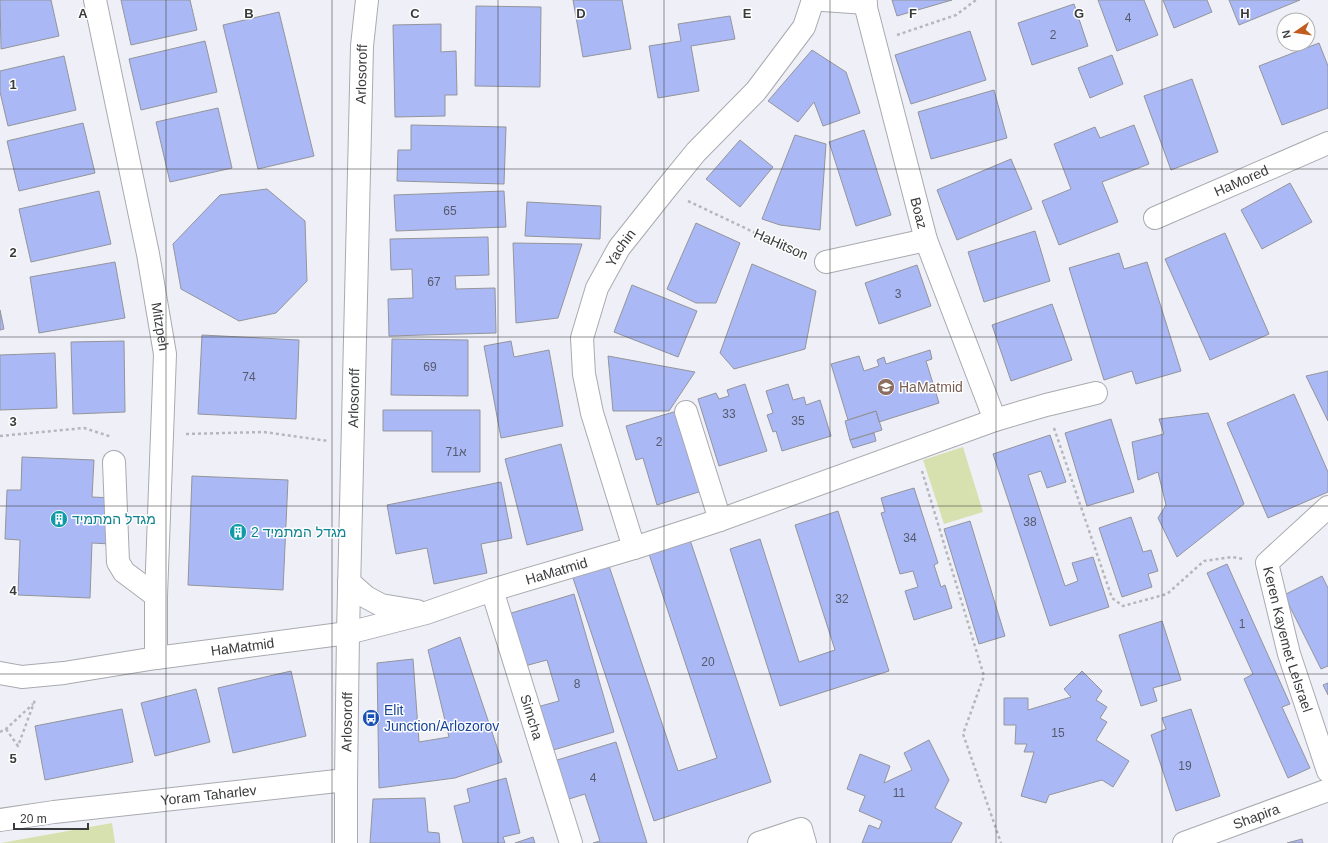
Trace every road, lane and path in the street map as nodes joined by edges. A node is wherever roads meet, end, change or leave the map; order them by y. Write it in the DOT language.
graph roads {
  1 [pos="95,0"];
  2 [pos="368,0"];
  3 [pos="813,0"];
  4 [pos="823,0"];
  5 [pos="976,0"];
  6 [pos="865,2"];
  7 [pos="876,42"];
  8 [pos="1328,143"];
  9 [pos="665,190"];
  10 [pos="1155,218"];
  11 [pos="926,240"];
  12 [pos="826,262"];
  13 [pos="1096,394"];
  14 [pos="1046,404"];
  15 [pos="686,412"];
  16 [pos="995,420"];
  17 [pos="162,435"];
  18 [pos="0,436"];
  19 [pos="119,440"];
  20 [pos="352,445"];
  21 [pos="915,449"];
  22 [pos="114,462"];
  23 [pos="1328,507"];
  24 [pos="720,520"];
  25 [pos="634,548"];
  26 [pos="1267,564"];
  27 [pos="349,582"];
  28 [pos="492,590"];
  29 [pos="156,596"];
  30 [pos="426,612"];
  31 [pos="348,633"];
  32 [pos="156,658"];
  33 [pos="0,673"];
  34 [pos="41,675"];
  35 [pos="34,703"];
  36 [pos="6,729"];
  37 [pos="0,732"];
  38 [pos="1328,771"];
  39 [pos="346,788"];
  40 [pos="1328,790"];
  41 [pos="0,820"];
  42 [pos="1206,839"];
  43 [pos="339,843"];
  44 [pos="346,843"];
  45 [pos="571,843"];
  46 [pos="759,843"];
  47 [pos="805,843"];
  48 [pos="1001,843"];
  49 [pos="1184,843"];
  1 -- 17 [label="street, Mitzpeh"];
  2 -- 20 [label="street, Arlosoroff"];
  3 -- 9 [label="street, Yachin"];
  4 -- 6 [label="street"];
  5 -- 7 [label="path"];
  6 -- 7 [label="street, Boaz"];
  7 -- 11 [label="street, Boaz"];
  8 -- 10 [label="street, HaMored"];
  9 -- 12 [label="path, HaHitson"];
  9 -- 25 [label="street, Yachin"];
  11 -- 12 [label="street, HaHitson"];
  11 -- 16 [label="street, Boaz"];
  13 -- 14 [label="street, HaMatmid"];
  14 -- 16 [label="street, HaMatmid"];
  14 -- 26 [label="path"];
  15 -- 24 [label="street"];
  16 -- 21 [label="street, HaMatmid"];
  17 -- 20 [label="path"];
  17 -- 29 [label="street, Mitzpeh"];
  18 -- 19 [label="path"];
  20 -- 27 [label="street, Arlosoroff"];
  21 -- 24 [label="street, HaMatmid"];
  21 -- 48 [label="path"];
  22 -- 29 [label="street"];
  23 -- 26 [label="street, Keren Kayemet LeIsrael"];
  24 -- 25 [label="street, HaMatmid"];
  25 -- 28 [label="street, HaMatmid"];
  26 -- 38 [label="street, Keren Kayemet LeIsrael"];
  27 -- 30 [label="street"];
  27 -- 31 [label="street, Arlosoroff"];
  28 -- 30 [label="street, HaMatmid"];
  28 -- 45 [label="street, Simcha"];
  29 -- 32 [label="street, Mitzpeh"];
  30 -- 31 [label="street, HaMatmid"];
  31 -- 32 [label="street, HaMatmid"];
  31 -- 39 [label="street, Arlosoroff"];
  32 -- 34 [label="street, HaMatmid"];
  33 -- 34 [label="street, HaMatmid"];
  34 -- 35 [label="path"];
  35 -- 36 [label="path"];
  35 -- 36 [label="path"];
  36 -- 37 [label="path"];
  39 -- 41 [label="street, Yoram Taharlev"];
  39 -- 43 [label="street, Arlosoroff"];
  39 -- 44 [label="street, Arlosoroff"];
  40 -- 42 [label="street, Shapira"];
  42 -- 49 [label="street, Shapira"];
  46 -- 47 [label="street"];
}
